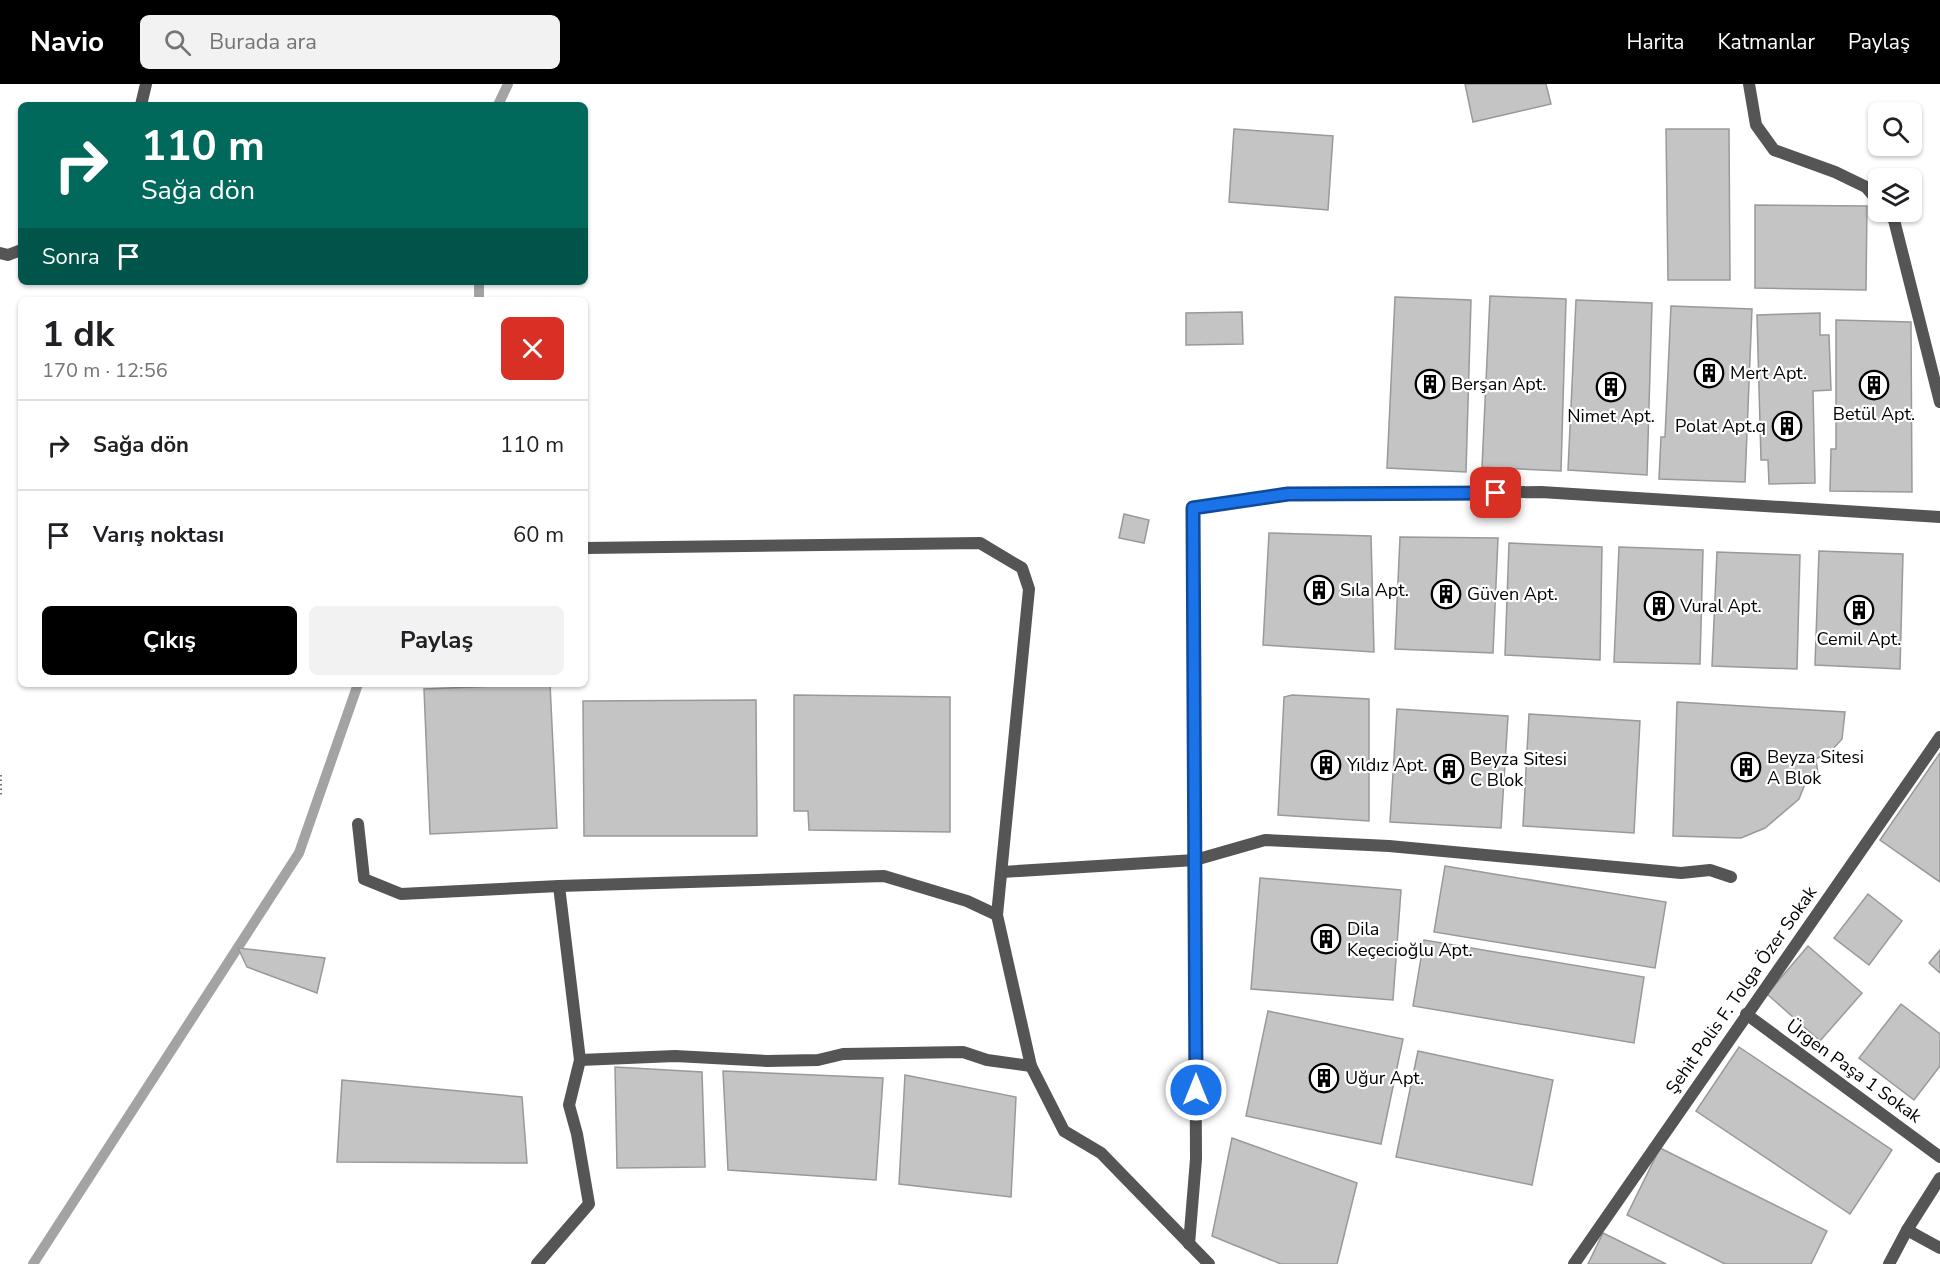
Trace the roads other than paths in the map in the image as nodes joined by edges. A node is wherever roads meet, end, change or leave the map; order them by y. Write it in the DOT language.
graph roads {
  1 [pos="146,84"];
  2 [pos="1749,84"];
  3 [pos="142,102"];
  4 [pos="1868,189"];
  5 [pos="1894,222"];
  6 [pos="18,251"];
  7 [pos="0,253"];
  8 [pos="1940,402"];
  9 [pos="1940,517"];
  10 [pos="588,548"];
  11 [pos="1940,737"];
  12 [pos="358,824"];
  13 [pos="1195,860"];
  14 [pos="1002,872"];
  15 [pos="1731,877"];
  16 [pos="559,886"];
  17 [pos="997,915"];
  18 [pos="1746,1014"];
  19 [pos="580,1060"];
  20 [pos="1031,1066"];
  21 [pos="1940,1157"];
  22 [pos="1940,1178"];
  23 [pos="1907,1230"];
  24 [pos="1189,1244"];
  25 [pos="1940,1248"];
  26 [pos="537,1264"];
  27 [pos="1209,1264"];
  28 [pos="1574,1264"];
  29 [pos="1889,1264"];
  1 -- 3 [label="street"];
  2 -- 4 [label="street"];
  5 -- 8 [label="street"];
  6 -- 7 [label="street"];
  9 -- 13 [label="street"];
  10 -- 14 [label="street"];
  11 -- 18 [label="street, Şehit Polis F. Tolga Özer Sokak"];
  12 -- 16 [label="street"];
  13 -- 14 [label="street"];
  13 -- 15 [label="street"];
  13 -- 24 [label="street"];
  14 -- 17 [label="street"];
  16 -- 17 [label="street"];
  16 -- 19 [label="street"];
  17 -- 20 [label="street"];
  18 -- 21 [label="street, Ürgen Paşa 1 Sokak"];
  18 -- 28 [label="street, Şehit Polis F. Tolga Özer Sokak"];
  19 -- 20 [label="street"];
  19 -- 26 [label="street"];
  20 -- 24 [label="street"];
  22 -- 23 [label="street"];
  23 -- 25 [label="street"];
  23 -- 29 [label="street"];
  24 -- 27 [label="street"];
}
